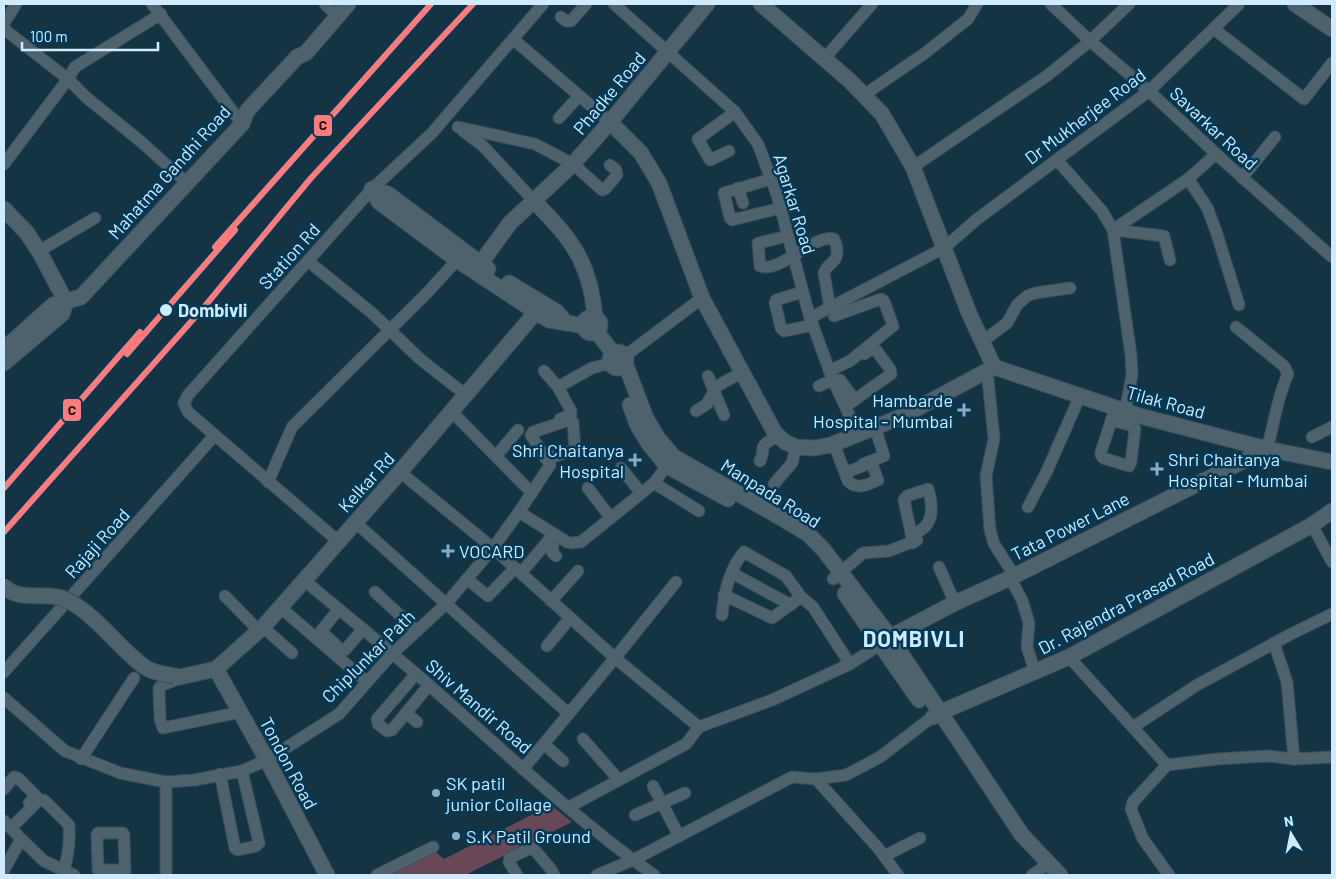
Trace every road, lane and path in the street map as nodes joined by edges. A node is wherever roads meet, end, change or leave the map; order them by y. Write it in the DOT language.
graph roads {
  1 [pos="10,4"];
  2 [pos="16,4"];
  3 [pos="152,4"];
  4 [pos="325,4"];
  5 [pos="348,4"];
  6 [pos="543,4"];
  7 [pos="586,4"];
  8 [pos="614,4"];
  9 [pos="707,4"];
  10 [pos="761,4"];
  11 [pos="872,4"];
  12 [pos="977,4"];
  13 [pos="1051,4"];
  14 [pos="1129,4"];
  15 [pos="1240,4"];
  16 [pos="1296,4"];
  17 [pos="4,6"];
  18 [pos="161,14"];
  19 [pos="336,16"];
  20 [pos="561,17"];
  21 [pos="4,23"];
  22 [pos="1332,28"];
  23 [pos="4,29"];
  24 [pos="1214,29"];
  25 [pos="513,39"];
  26 [pos="1090,40"];
  27 [pos="668,52"];
  28 [pos="824,59"];
  29 [pos="1332,63"];
  30 [pos="68,79"];
  31 [pos="1149,91"];
  32 [pos="864,94"];
  33 [pos="579,96"];
  34 [pos="734,112"];
  35 [pos="445,118"];
  36 [pos="559,118"];
  37 [pos="610,122"];
  38 [pos="242,124"];
  39 [pos="458,127"];
  40 [pos="1275,137"];
  41 [pos="729,151"];
  42 [pos="1216,154"];
  43 [pos="1057,160"];
  44 [pos="4,164"];
  45 [pos="573,164"];
  46 [pos="610,165"];
  47 [pos="913,167"];
  48 [pos="771,178"];
  49 [pos="1242,178"];
  50 [pos="1188,179"];
  51 [pos="187,183"];
  52 [pos="738,188"];
  53 [pos="372,189"];
  54 [pos="534,201"];
  55 [pos="744,203"];
  56 [pos="772,206"];
  57 [pos="4,209"];
  58 [pos="95,218"];
  59 [pos="1113,230"];
  60 [pos="788,236"];
  61 [pos="944,248"];
  62 [pos="39,251"];
  63 [pos="793,256"];
  64 [pos="1332,257"];
  65 [pos="457,260"];
  66 [pos="1170,260"];
  67 [pos="308,261"];
  68 [pos="480,264"];
  69 [pos="1070,288"];
  70 [pos="802,292"];
  71 [pos="702,298"];
  72 [pos="66,302"];
  73 [pos="1239,305"];
  74 [pos="845,306"];
  75 [pos="536,312"];
  76 [pos="832,312"];
  77 [pos="811,321"];
  78 [pos="566,323"];
  79 [pos="592,325"];
  80 [pos="1236,327"];
  81 [pos="389,330"];
  82 [pos="983,341"];
  83 [pos="4,349"];
  84 [pos="618,361"];
  85 [pos="4,363"];
  86 [pos="991,368"];
  87 [pos="544,370"];
  88 [pos="742,373"];
  89 [pos="708,376"];
  90 [pos="834,376"];
  91 [pos="819,386"];
  92 [pos="558,387"];
  93 [pos="714,392"];
  94 [pos="466,394"];
  95 [pos="1080,396"];
  96 [pos="850,403"];
  97 [pos="696,411"];
  98 [pos="452,412"];
  99 [pos="1117,413"];
  100 [pos="724,415"];
  101 [pos="1140,416"];
  102 [pos="875,427"];
  103 [pos="1332,427"];
  104 [pos="524,432"];
  105 [pos="858,434"];
  106 [pos="215,436"];
  107 [pos="777,436"];
  108 [pos="1312,437"];
  109 [pos="836,443"];
  110 [pos="1136,446"];
  111 [pos="796,447"];
  112 [pos="1267,449"];
  113 [pos="496,456"];
  114 [pos="671,461"];
  115 [pos="760,461"];
  116 [pos="1332,462"];
  117 [pos="621,468"];
  118 [pos="1137,471"];
  119 [pos="400,472"];
  120 [pos="845,473"];
  121 [pos="268,482"];
  122 [pos="654,483"];
  123 [pos="774,484"];
  124 [pos="588,488"];
  125 [pos="899,489"];
  126 [pos="532,493"];
  127 [pos="640,493"];
  128 [pos="1028,507"];
  129 [pos="699,511"];
  130 [pos="1332,511"];
  131 [pos="519,512"];
  132 [pos="610,516"];
  133 [pos="934,518"];
  134 [pos="355,522"];
  135 [pos="1312,525"];
  136 [pos="551,538"];
  137 [pos="911,540"];
  138 [pos="338,541"];
  139 [pos="493,548"];
  140 [pos="556,556"];
  141 [pos="1332,562"];
  142 [pos="939,567"];
  143 [pos="518,571"];
  144 [pos="578,571"];
  145 [pos="732,573"];
  146 [pos="837,576"];
  147 [pos="1012,577"];
  148 [pos="467,579"];
  149 [pos="305,580"];
  150 [pos="676,582"];
  151 [pos="4,586"];
  152 [pos="375,592"];
  153 [pos="724,595"];
  154 [pos="226,596"];
  155 [pos="802,597"];
  156 [pos="551,601"];
  157 [pos="955,603"];
  158 [pos="446,604"];
  159 [pos="791,605"];
  160 [pos="281,608"];
  161 [pos="339,609"];
  162 [pos="1332,614"];
  163 [pos="722,615"];
  164 [pos="570,618"];
  165 [pos="261,629"];
  166 [pos="364,630"];
  167 [pos="417,630"];
  168 [pos="886,640"];
  169 [pos="1274,643"];
  170 [pos="547,646"];
  171 [pos="292,653"];
  172 [pos="346,654"];
  173 [pos="392,654"];
  174 [pos="1069,657"];
  175 [pos="615,658"];
  176 [pos="354,663"];
  177 [pos="850,664"];
  178 [pos="216,669"];
  179 [pos="4,672"];
  180 [pos="1035,672"];
  181 [pos="416,674"];
  182 [pos="177,676"];
  183 [pos="134,678"];
  184 [pos="369,679"];
  185 [pos="429,685"];
  186 [pos="4,698"];
  187 [pos="241,712"];
  188 [pos="406,713"];
  189 [pos="568,714"];
  190 [pos="935,715"];
  191 [pos="417,722"];
  192 [pos="699,727"];
  193 [pos="1133,727"];
  194 [pos="583,739"];
  195 [pos="544,744"];
  196 [pos="1332,757"];
  197 [pos="81,759"];
  198 [pos="1294,759"];
  199 [pos="267,760"];
  200 [pos="563,761"];
  201 [pos="1167,765"];
  202 [pos="523,769"];
  203 [pos="242,771"];
  204 [pos="220,774"];
  205 [pos="618,779"];
  206 [pos="816,779"];
  207 [pos="166,782"];
  208 [pos="653,786"];
  209 [pos="4,789"];
  210 [pos="685,792"];
  211 [pos="662,803"];
  212 [pos="569,807"];
  213 [pos="635,816"];
  214 [pos="7,824"];
  215 [pos="678,836"];
  216 [pos="920,838"];
  217 [pos="21,839"];
  218 [pos="433,847"];
  219 [pos="884,856"];
  220 [pos="633,860"];
  221 [pos="4,870"];
  222 [pos="63,870"];
  223 [pos="1043,871"];
  224 [pos="74,875"];
  225 [pos="166,875"];
  226 [pos="327,875"];
  227 [pos="377,875"];
  228 [pos="517,875"];
  229 [pos="554,875"];
  230 [pos="597,875"];
  231 [pos="654,875"];
  232 [pos="898,875"];
  233 [pos="1060,875"];
  234 [pos="1169,875"];
  1 -- 17 [label="street"];
  2 -- 21 [label="street"];
  3 -- 18 [label="street"];
  4 -- 19 [label="street"];
  5 -- 19 [label="street, Mahatma Gandhi Road"];
  6 -- 25 [label="street, Station Rd"];
  7 -- 20 [label="street"];
  8 -- 27 [label="street, Agarkar Road"];
  9 -- 27 [label="street, Phadke Road"];
  10 -- 28 [label="street"];
  11 -- 28 [label="street"];
  12 -- 32 [label="street"];
  13 -- 26 [label="street, Savarkar Road"];
  14 -- 26 [label="street"];
  15 -- 24 [label="street, Dr Mukherjee Road"];
  16 -- 22 [label="street"];
  18 -- 30 [label="street"];
  18 -- 38 [label="street"];
  19 -- 38 [label="street, Mahatma Gandhi Road"];
  23 -- 30 [label="street"];
  24 -- 29 [label="street"];
  24 -- 31 [label="street, Dr Mukherjee Road"];
  25 -- 33 [label="street"];
  25 -- 35 [label="street, Station Rd"];
  26 -- 31 [label="street, Savarkar Road"];
  26 -- 47 [label="street"];
  27 -- 34 [label="street, Agarkar Road"];
  27 -- 37 [label="street, Phadke Road"];
  28 -- 32 [label="street"];
  30 -- 44 [label="street"];
  30 -- 51 [label="street"];
  31 -- 42 [label="street, Savarkar Road"];
  31 -- 43 [label="street, Dr Mukherjee Road"];
  32 -- 47 [label="street"];
  33 -- 36 [label="street"];
  33 -- 37 [label="street"];
  34 -- 41 [label="street"];
  34 -- 48 [label="street, Agarkar Road"];
  35 -- 39 [label="street"];
  35 -- 53 [label="street, Station Rd"];
  37 -- 45 [label="street, Phadke Road"];
  37 -- 71 [label="street"];
  38 -- 51 [label="street, Mahatma Gandhi Road"];
  39 -- 45 [label="street"];
  39 -- 54 [label="street"];
  40 -- 49 [label="street"];
  42 -- 49 [label="street, Savarkar Road"];
  42 -- 50 [label="street"];
  43 -- 59 [label="street"];
  43 -- 61 [label="street, Dr Mukherjee Road"];
  45 -- 46 [label="street"];
  45 -- 54 [label="street, Phadke Road"];
  47 -- 61 [label="street"];
  48 -- 52 [label="street"];
  48 -- 56 [label="street, Agarkar Road"];
  49 -- 64 [label="street, Savarkar Road"];
  50 -- 59 [label="street"];
  50 -- 73 [label="street"];
  51 -- 72 [label="street, Mahatma Gandhi Road"];
  52 -- 55 [label="street"];
  52 -- 56 [label="street"];
  53 -- 65 [label="street"];
  53 -- 67 [label="street, Station Rd"];
  53 -- 68 [label="street"];
  54 -- 68 [label="street, Phadke Road"];
  54 -- 79 [label="street"];
  56 -- 60 [label="street, Agarkar Road"];
  57 -- 62 [label="street"];
  58 -- 62 [label="street"];
  59 -- 66 [label="street"];
  59 -- 99 [label="street"];
  60 -- 63 [label="street, Agarkar Road"];
  60 -- 63 [label="street"];
  61 -- 74 [label="street, Dr Mukherjee Road"];
  61 -- 82 [label="street"];
  62 -- 72 [label="street"];
  63 -- 70 [label="street, Agarkar Road"];
  63 -- 76 [label="street"];
  65 -- 75 [label="street"];
  65 -- 81 [label="street"];
  67 -- 81 [label="street"];
  67 -- 106 [label="street, Station Rd"];
  68 -- 78 [label="street"];
  69 -- 82 [label="street"];
  70 -- 77 [label="street, Agarkar Road"];
  70 -- 77 [label="street"];
  71 -- 84 [label="street"];
  71 -- 88 [label="street"];
  72 -- 83 [label="street, Mahatma Gandhi Road"];
  72 -- 85 [label="street"];
  74 -- 76 [label="street"];
  74 -- 90 [label="street"];
  75 -- 78 [label="street"];
  75 -- 94 [label="street, Kelkar Rd"];
  76 -- 77 [label="street"];
  77 -- 90 [label="street, Agarkar Road"];
  78 -- 79 [label="street"];
  79 -- 84 [label="street, Manpada Road"];
  80 -- 112 [label="street"];
  81 -- 94 [label="street"];
  81 -- 121 [label="street"];
  82 -- 86 [label="street"];
  84 -- 92 [label="street"];
  84 -- 114 [label="street, Manpada Road"];
  86 -- 95 [label="street, Tilak Road"];
  86 -- 102 [label="street"];
  86 -- 147 [label="street"];
  87 -- 92 [label="street"];
  88 -- 93 [label="street"];
  88 -- 107 [label="street"];
  89 -- 93 [label="street"];
  90 -- 91 [label="street"];
  90 -- 96 [label="street, Agarkar Road"];
  90 -- 96 [label="street"];
  92 -- 104 [label="street"];
  93 -- 97 [label="street"];
  93 -- 100 [label="street"];
  94 -- 98 [label="street, Kelkar Rd"];
  95 -- 99 [label="street, Tilak Road"];
  95 -- 128 [label="street"];
  96 -- 105 [label="street, Agarkar Road"];
  98 -- 113 [label="street"];
  98 -- 119 [label="street, Kelkar Rd"];
  99 -- 101 [label="street, Tilak Road"];
  99 -- 110 [label="street"];
  99 -- 110 [label="street"];
  101 -- 110 [label="street"];
  101 -- 112 [label="street, Tilak Road"];
  102 -- 105 [label="street"];
  102 -- 109 [label="street"];
  103 -- 108 [label="street"];
  104 -- 113 [label="street"];
  104 -- 126 [label="street, Chiplunkar Path"];
  105 -- 109 [label="street"];
  106 -- 121 [label="street"];
  106 -- 179 [label="street, Rajaji Road"];
  107 -- 111 [label="street"];
  107 -- 115 [label="street"];
  109 -- 111 [label="street"];
  109 -- 120 [label="street"];
  110 -- 118 [label="street"];
  111 -- 123 [label="street"];
  112 -- 116 [label="street, Tilak Road"];
  112 -- 147 [label="street, Tata Power Lane"];
  113 -- 126 [label="street"];
  114 -- 122 [label="street"];
  114 -- 146 [label="street, Manpada Road"];
  117 -- 127 [label="street"];
  119 -- 134 [label="street, Kelkar Rd"];
  119 -- 139 [label="street"];
  121 -- 138 [label="street"];
  122 -- 127 [label="street"];
  122 -- 129 [label="street"];
  124 -- 132 [label="street"];
  125 -- 137 [label="street"];
  126 -- 131 [label="street, Chiplunkar Path"];
  127 -- 132 [label="street"];
  130 -- 135 [label="street, Dr. Rajendra Prasad Road"];
  131 -- 136 [label="street"];
  131 -- 139 [label="street, Chiplunkar Path"];
  132 -- 136 [label="street"];
  133 -- 137 [label="street"];
  134 -- 138 [label="street, Kelkar Rd"];
  134 -- 158 [label="street"];
  135 -- 141 [label="street"];
  135 -- 174 [label="street, Dr. Rajendra Prasad Road"];
  136 -- 140 [label="street"];
  136 -- 143 [label="street"];
  137 -- 146 [label="street"];
  138 -- 149 [label="street, Kelkar Rd"];
  139 -- 143 [label="street"];
  139 -- 148 [label="street, Chiplunkar Path"];
  142 -- 157 [label="street"];
  143 -- 148 [label="street"];
  143 -- 156 [label="street"];
  144 -- 156 [label="street"];
  145 -- 153 [label="street"];
  145 -- 155 [label="street"];
  145 -- 159 [label="street"];
  146 -- 168 [label="street, Manpada Road"];
  147 -- 157 [label="street, Tata Power Lane"];
  147 -- 180 [label="street"];
  148 -- 158 [label="street, Chiplunkar Path"];
  149 -- 160 [label="street, Kelkar Rd"];
  149 -- 161 [label="street, Shiv Mandir Road"];
  150 -- 175 [label="street"];
  151 -- 182 [label="street, bridge"];
  152 -- 167 [label="street"];
  153 -- 159 [label="street"];
  153 -- 163 [label="street"];
  154 -- 165 [label="street"];
  155 -- 159 [label="street"];
  155 -- 177 [label="street"];
  156 -- 164 [label="street"];
  157 -- 168 [label="street, Tata Power Lane"];
  158 -- 167 [label="street, Chiplunkar Path"];
  158 -- 189 [label="street"];
  160 -- 165 [label="street, Kelkar Rd"];
  160 -- 184 [label="street"];
  161 -- 166 [label="street, Shiv Mandir Road"];
  161 -- 166 [label="street"];
  162 -- 169 [label="street"];
  164 -- 170 [label="street"];
  164 -- 175 [label="street"];
  165 -- 171 [label="street"];
  165 -- 178 [label="street, Kelkar Rd"];
  166 -- 172 [label="street"];
  166 -- 173 [label="street, Shiv Mandir Road"];
  167 -- 173 [label="street, Chiplunkar Path"];
  168 -- 177 [label="street, Tata Power Lane"];
  168 -- 190 [label="street, Manpada Road"];
  169 -- 193 [label="street"];
  169 -- 198 [label="street"];
  173 -- 181 [label="street, Shiv Mandir Road"];
  173 -- 184 [label="street, Chiplunkar Path"];
  174 -- 180 [label="street, Dr. Rajendra Prasad Road"];
  174 -- 193 [label="street"];
  175 -- 189 [label="street"];
  175 -- 192 [label="street"];
  176 -- 184 [label="street"];
  177 -- 192 [label="street, Tata Power Lane"];
  178 -- 182 [label="street"];
  178 -- 187 [label="street, Tondon Road"];
  180 -- 190 [label="street, Dr. Rajendra Prasad Road"];
  181 -- 185 [label="street, Shiv Mandir Road"];
  181 -- 188 [label="street"];
  182 -- 187 [label="street"];
  183 -- 197 [label="street"];
  184 -- 199 [label="street, Chiplunkar Path"];
  185 -- 188 [label="street"];
  185 -- 202 [label="street, Shiv Mandir Road"];
  186 -- 197 [label="street, Chiplunkar Path"];
  187 -- 199 [label="street, Tondon Road"];
  188 -- 191 [label="street"];
  189 -- 195 [label="street"];
  190 -- 206 [label="street"];
  190 -- 223 [label="street, Manpada Road"];
  192 -- 205 [label="street, Tata Power Lane"];
  193 -- 201 [label="street"];
  194 -- 205 [label="street"];
  195 -- 200 [label="street"];
  195 -- 202 [label="street"];
  196 -- 198 [label="street"];
  197 -- 207 [label="street, Chiplunkar Path"];
  198 -- 201 [label="street"];
  199 -- 203 [label="street, Chiplunkar Path"];
  199 -- 226 [label="street, Tondon Road"];
  201 -- 234 [label="street"];
  202 -- 212 [label="street, Shiv Mandir Road"];
  203 -- 204 [label="street, Chiplunkar Path"];
  203 -- 204 [label="street"];
  204 -- 207 [label="street, Chiplunkar Path"];
  205 -- 212 [label="street, Tata Power Lane"];
  206 -- 215 [label="street"];
  206 -- 219 [label="street"];
  207 -- 225 [label="street"];
  208 -- 211 [label="street"];
  209 -- 214 [label="street"];
  210 -- 211 [label="street"];
  211 -- 213 [label="street"];
  211 -- 215 [label="street"];
  212 -- 220 [label="street, Shiv Mandir Road"];
  214 -- 217 [label="street"];
  214 -- 222 [label="street"];
  215 -- 220 [label="street"];
  216 -- 219 [label="street"];
  217 -- 221 [label="street"];
  217 -- 222 [label="street"];
  218 -- 227 [label="street"];
  219 -- 232 [label="street"];
  220 -- 230 [label="street"];
  220 -- 231 [label="street, Shiv Mandir Road"];
  222 -- 224 [label="street"];
  223 -- 233 [label="street, Manpada Road"];
  228 -- 229 [label="street"];
}
